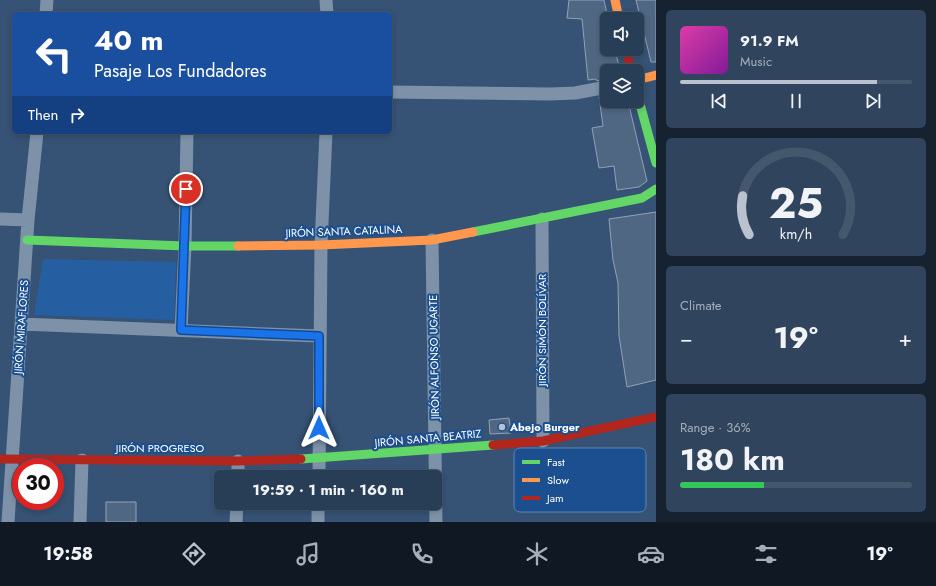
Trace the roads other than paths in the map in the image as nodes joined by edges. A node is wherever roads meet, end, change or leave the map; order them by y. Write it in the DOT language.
graph roads {
  1 [pos="47,0"];
  2 [pos="326,0"];
  3 [pos="615,0"];
  4 [pos="46,12"];
  5 [pos="326,12"];
  6 [pos="618,12"];
  7 [pos="656,75"];
  8 [pos="644,78"];
  9 [pos="600,88"];
  10 [pos="392,92"];
  11 [pos="641,108"];
  12 [pos="37,134"];
  13 [pos="187,134"];
  14 [pos="326,134"];
  15 [pos="656,163"];
  16 [pos="656,189"];
  17 [pos="0,219"];
  18 [pos="542,219"];
  19 [pos="28,220"];
  20 [pos="27,240"];
  21 [pos="432,240"];
  22 [pos="321,245"];
  23 [pos="185,246"];
  24 [pos="21,324"];
  25 [pos="181,330"];
  26 [pos="319,336"];
  27 [pos="656,417"];
  28 [pos="543,441"];
  29 [pos="436,450"];
  30 [pos="6,459"];
  31 [pos="319,459"];
  32 [pos="82,460"];
  33 [pos="238,461"];
  34 [pos="238,470"];
  35 [pos="319,470"];
  36 [pos="237,510"];
  37 [pos="318,510"];
  38 [pos="8,522"];
  39 [pos="80,522"];
  40 [pos="236,522"];
  41 [pos="318,522"];
  42 [pos="436,522"];
  1 -- 4 [label="street"];
  2 -- 5 [label="street"];
  3 -- 6 [label="street"];
  7 -- 8 [label="street"];
  9 -- 10 [label="street"];
  11 -- 15 [label="street"];
  12 -- 19 [label="street, JIRÓN MIRAFLORES"];
  13 -- 23 [label="street"];
  14 -- 22 [label="street"];
  16 -- 18 [label="street, JIRÓN SANTA CATALINA"];
  17 -- 19 [label="street"];
  18 -- 21 [label="street, JIRÓN SANTA CATALINA"];
  18 -- 28 [label="street, JIRÓN SIMÓN BOLÍVAR"];
  19 -- 20 [label="street, JIRÓN MIRAFLORES"];
  20 -- 23 [label="street, JIRÓN SANTA CATALINA"];
  20 -- 24 [label="street, JIRÓN MIRAFLORES"];
  21 -- 22 [label="street, JIRÓN SANTA CATALINA"];
  21 -- 29 [label="street, JIRÓN ALFONSO UGARTE"];
  22 -- 23 [label="street, JIRÓN SANTA CATALINA"];
  22 -- 26 [label="street"];
  23 -- 25 [label="street"];
  24 -- 25 [label="street"];
  24 -- 30 [label="street, JIRÓN MIRAFLORES"];
  25 -- 26 [label="street"];
  26 -- 31 [label="street"];
  27 -- 28 [label="street, JIRÓN SANTA BEATRIZ"];
  28 -- 29 [label="street, JIRÓN SANTA BEATRIZ"];
  29 -- 31 [label="street, JIRÓN SANTA BEATRIZ"];
  29 -- 42 [label="street, JIRÓN ALFONSO UGARTE"];
  30 -- 32 [label="street, JIRÓN PROGRESO"];
  30 -- 38 [label="street, JIRÓN MIRAFLORES"];
  31 -- 33 [label="street, JIRÓN PROGRESO"];
  31 -- 35 [label="street"];
  32 -- 33 [label="street, JIRÓN PROGRESO"];
  32 -- 39 [label="street"];
  33 -- 34 [label="street"];
  36 -- 40 [label="street"];
  37 -- 41 [label="street"];
}
